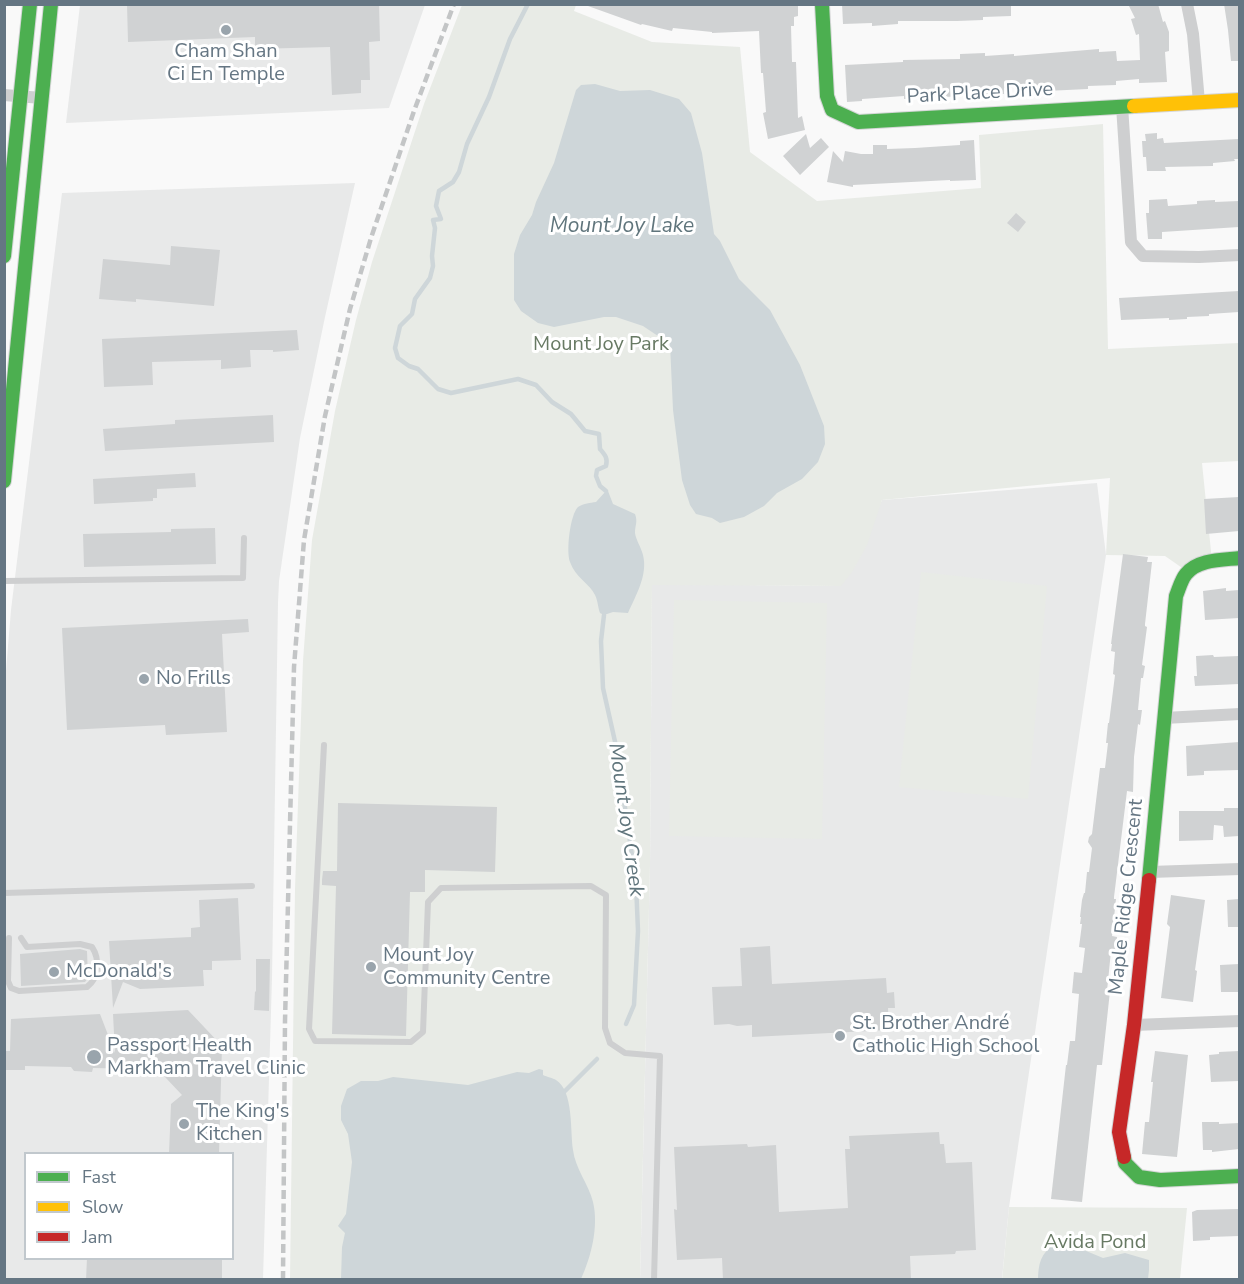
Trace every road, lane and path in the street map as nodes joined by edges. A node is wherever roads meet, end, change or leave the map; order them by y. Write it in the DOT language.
graph roads {
  1 [pos="30,4"];
  2 [pos="51,4"];
  3 [pos="822,4"];
  4 [pos="1187,4"];
  5 [pos="4,95"];
  6 [pos="22,95"];
  7 [pos="42,98"];
  8 [pos="1239,100"];
  9 [pos="1199,102"];
  10 [pos="1122,106"];
  11 [pos="1239,255"];
  12 [pos="4,256"];
  13 [pos="4,482"];
  14 [pos="244,538"];
  15 [pos="1239,558"];
  16 [pos="4,581"];
  17 [pos="1239,714"];
  18 [pos="1164,718"];
  19 [pos="324,745"];
  20 [pos="1239,869"];
  21 [pos="1150,872"];
  22 [pos="252,886"];
  23 [pos="4,893"];
  24 [pos="9,938"];
  25 [pos="21,938"];
  26 [pos="1239,1021"];
  27 [pos="1134,1025"];
  28 [pos="1239,1176"];
  29 [pos="654,1280"];
  1 -- 6 [label="street"];
  2 -- 7 [label="street"];
  3 -- 10 [label="street, Park Place Drive"];
  4 -- 9 [label="street"];
  5 -- 6 [label="street"];
  6 -- 7 [label="street"];
  6 -- 12 [label="street"];
  7 -- 13 [label="street"];
  8 -- 9 [label="street, Park Place Drive"];
  9 -- 10 [label="street, Park Place Drive"];
  10 -- 11 [label="street"];
  14 -- 16 [label="lane"];
  15 -- 18 [label="street, Maple Ridge Crescent"];
  17 -- 18 [label="street"];
  18 -- 21 [label="street, Maple Ridge Crescent"];
  19 -- 29 [label="lane"];
  20 -- 21 [label="street"];
  21 -- 27 [label="street, Maple Ridge Crescent"];
  22 -- 23 [label="lane"];
  24 -- 25 [label="lane"];
  26 -- 27 [label="street"];
  27 -- 28 [label="street, Maple Ridge Crescent"];
}
